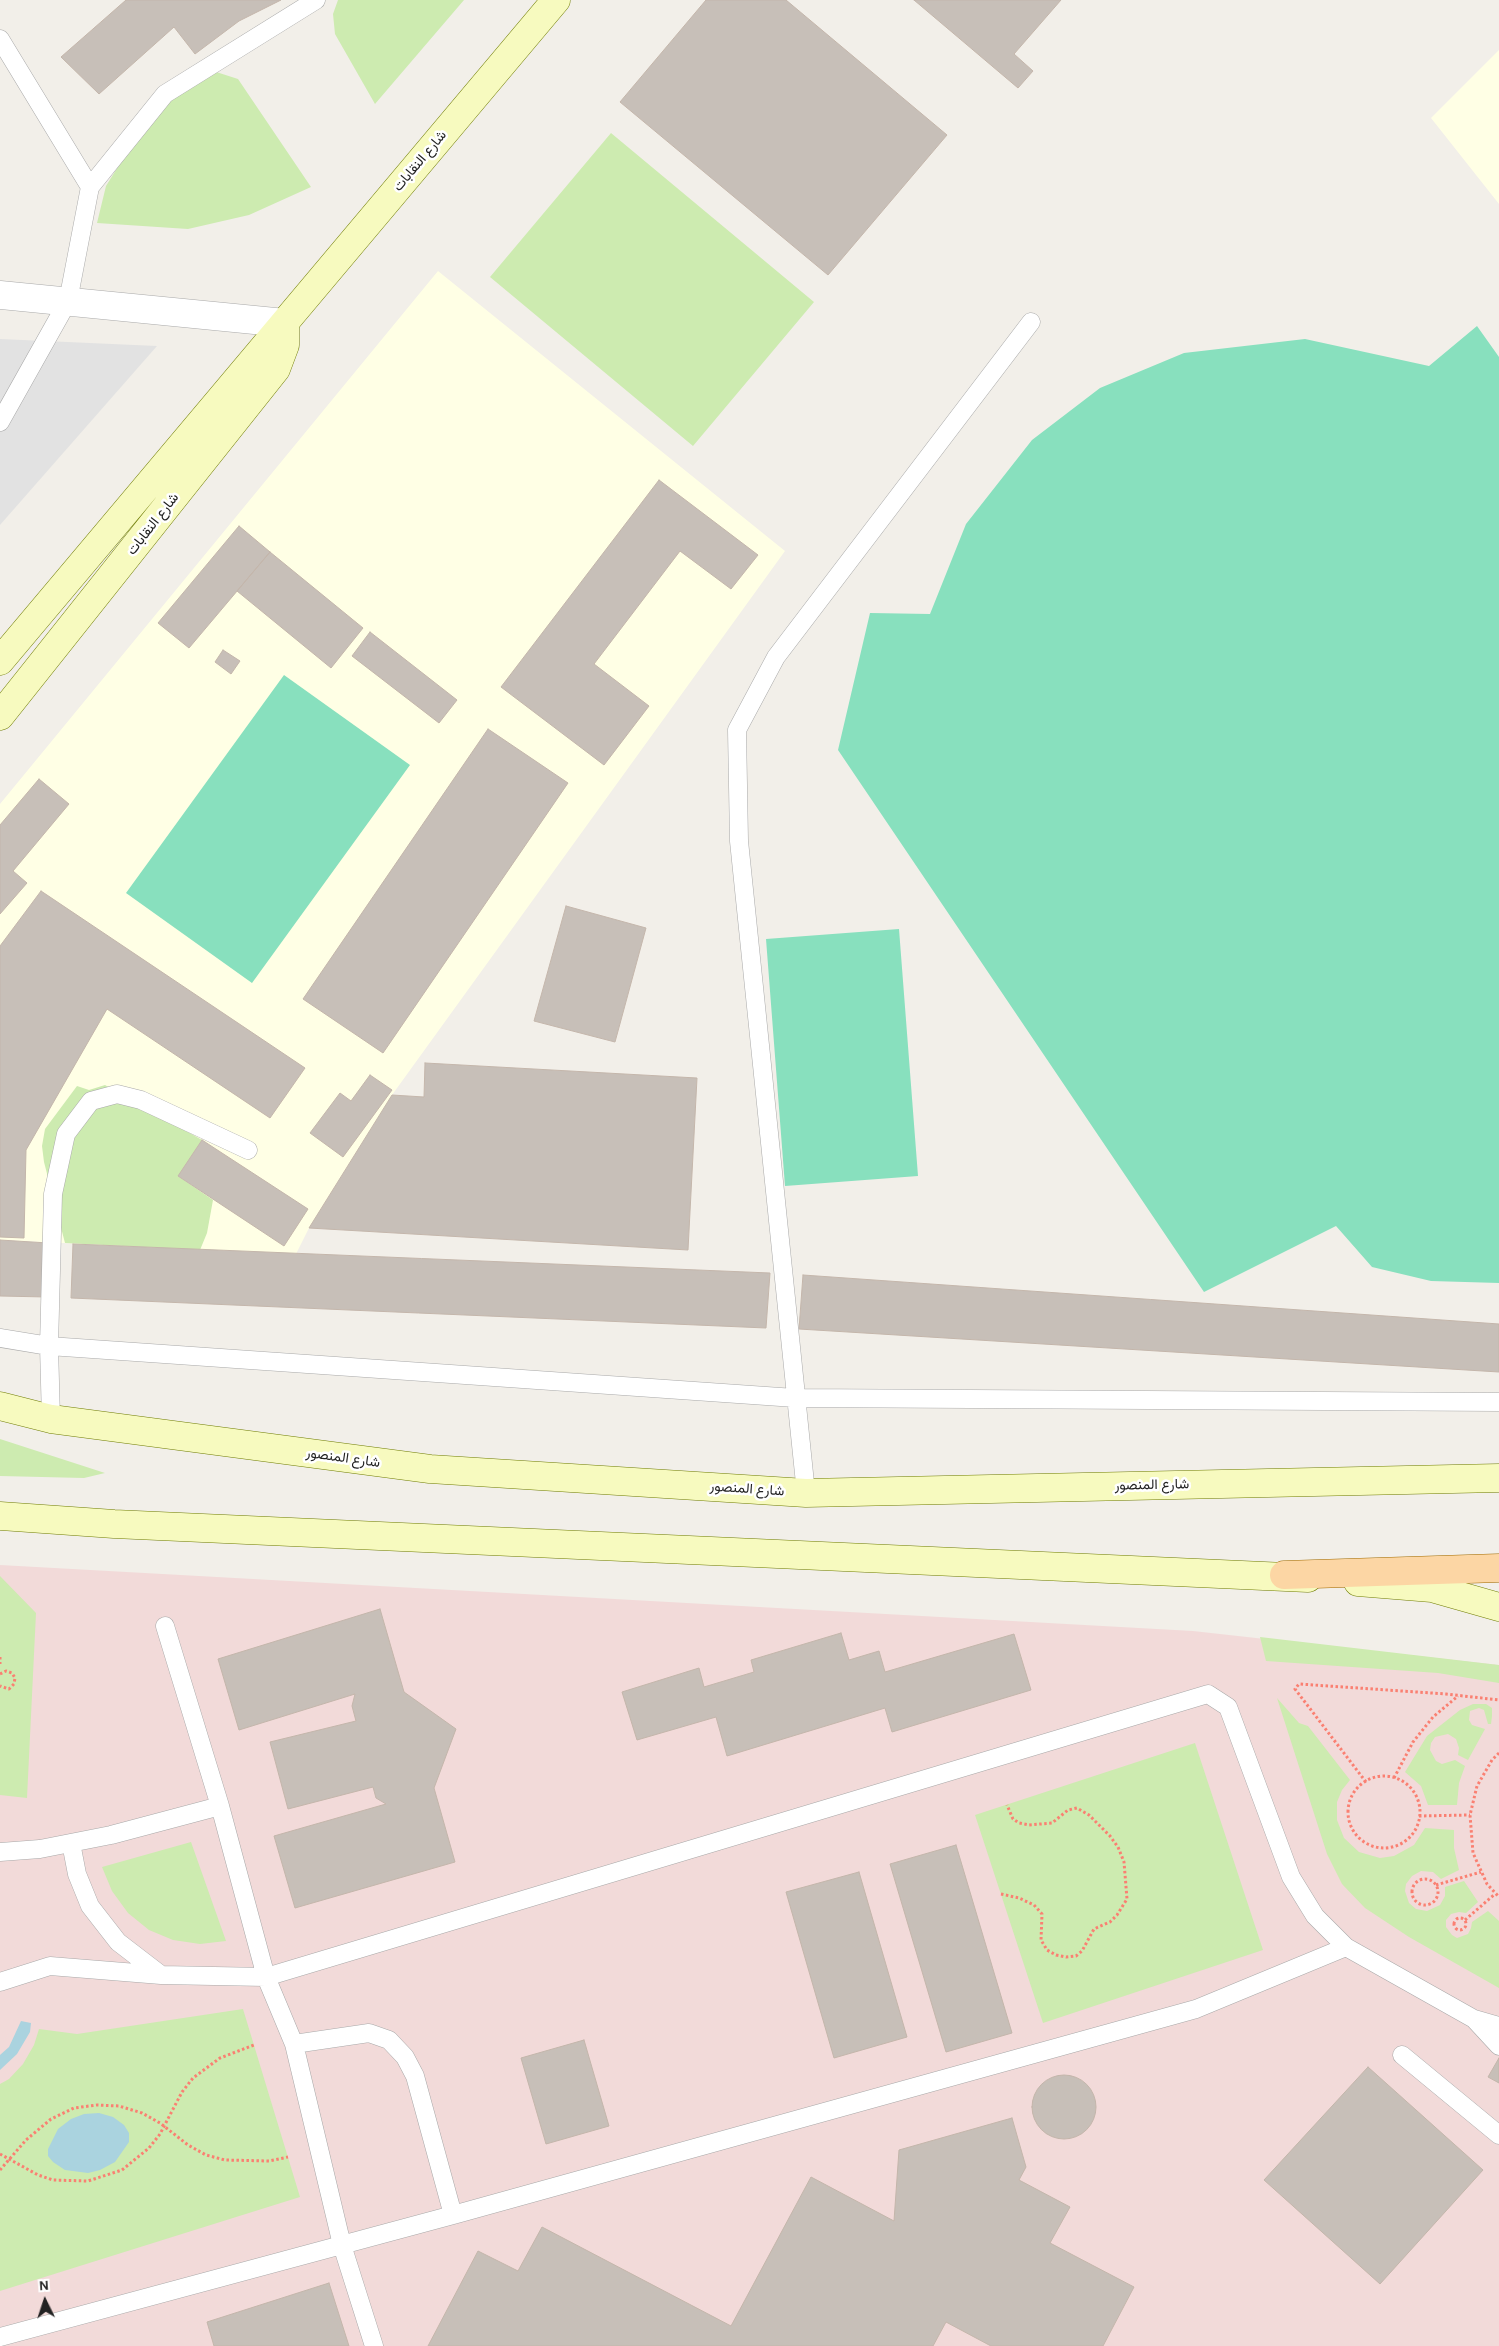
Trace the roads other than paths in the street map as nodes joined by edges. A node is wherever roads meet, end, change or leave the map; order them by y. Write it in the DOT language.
graph roads {
  1 [pos="316,0"];
  2 [pos="556,0"];
  3 [pos="0,39"];
  4 [pos="90,187"];
  5 [pos="0,295"];
  6 [pos="68,301"];
  7 [pos="285,322"];
  8 [pos="1031,322"];
  9 [pos="0,422"];
  10 [pos="0,661"];
  11 [pos="0,716"];
  12 [pos="248,1150"];
  13 [pos="0,1338"];
  14 [pos="50,1346"];
  15 [pos="795,1398"];
  16 [pos="1499,1402"];
  17 [pos="0,1406"];
  18 [pos="51,1418"];
  19 [pos="1499,1478"];
  20 [pos="806,1493"];
  21 [pos="0,1516"];
  22 [pos="1499,1568"];
  23 [pos="1284,1575"];
  24 [pos="1499,1606"];
  25 [pos="165,1626"];
  26 [pos="220,1806"];
  27 [pos="71,1843"];
  28 [pos="0,1852"];
  29 [pos="1346,1947"];
  30 [pos="161,1975"];
  31 [pos="266,1978"];
  32 [pos="0,1982"];
  33 [pos="1474,2019"];
  34 [pos="1499,2026"];
  35 [pos="294,2044"];
  36 [pos="1499,2046"];
  37 [pos="1402,2055"];
  38 [pos="1499,2134"];
  39 [pos="453,2215"];
  40 [pos="342,2245"];
  41 [pos="0,2337"];
  42 [pos="374,2346"];
  1 -- 4 [label="lane"];
  2 -- 7 [label="main road, شارع النقابات"];
  3 -- 4 [label="lane"];
  4 -- 6 [label="lane"];
  5 -- 6 [label="street"];
  6 -- 7 [label="street"];
  6 -- 9 [label="lane"];
  7 -- 10 [label="main road, شارع النقابات"];
  7 -- 11 [label="main road, شارع النقابات"];
  8 -- 15 [label="lane"];
  12 -- 14 [label="lane"];
  13 -- 14 [label="lane"];
  14 -- 15 [label="lane"];
  14 -- 18 [label="lane"];
  15 -- 16 [label="lane"];
  15 -- 20 [label="lane"];
  17 -- 18 [label="main road, شارع المنصور"];
  18 -- 20 [label="main road, شارع المنصور"];
  19 -- 20 [label="main road, شارع المنصور"];
  21 -- 23 [label="main road"];
  22 -- 23 [label="main road"];
  23 -- 24 [label="main road"];
  25 -- 26 [label="lane"];
  26 -- 27 [label="lane"];
  26 -- 31 [label="lane"];
  27 -- 28 [label="lane"];
  27 -- 30 [label="lane"];
  29 -- 31 [label="lane"];
  29 -- 33 [label="lane"];
  29 -- 39 [label="lane"];
  30 -- 31 [label="lane"];
  30 -- 32 [label="lane"];
  31 -- 35 [label="lane"];
  33 -- 34 [label="lane"];
  33 -- 36 [label="lane"];
  35 -- 39 [label="lane"];
  35 -- 40 [label="lane"];
  37 -- 38 [label="lane"];
  39 -- 40 [label="lane"];
  40 -- 41 [label="lane"];
  40 -- 42 [label="lane"];
}
